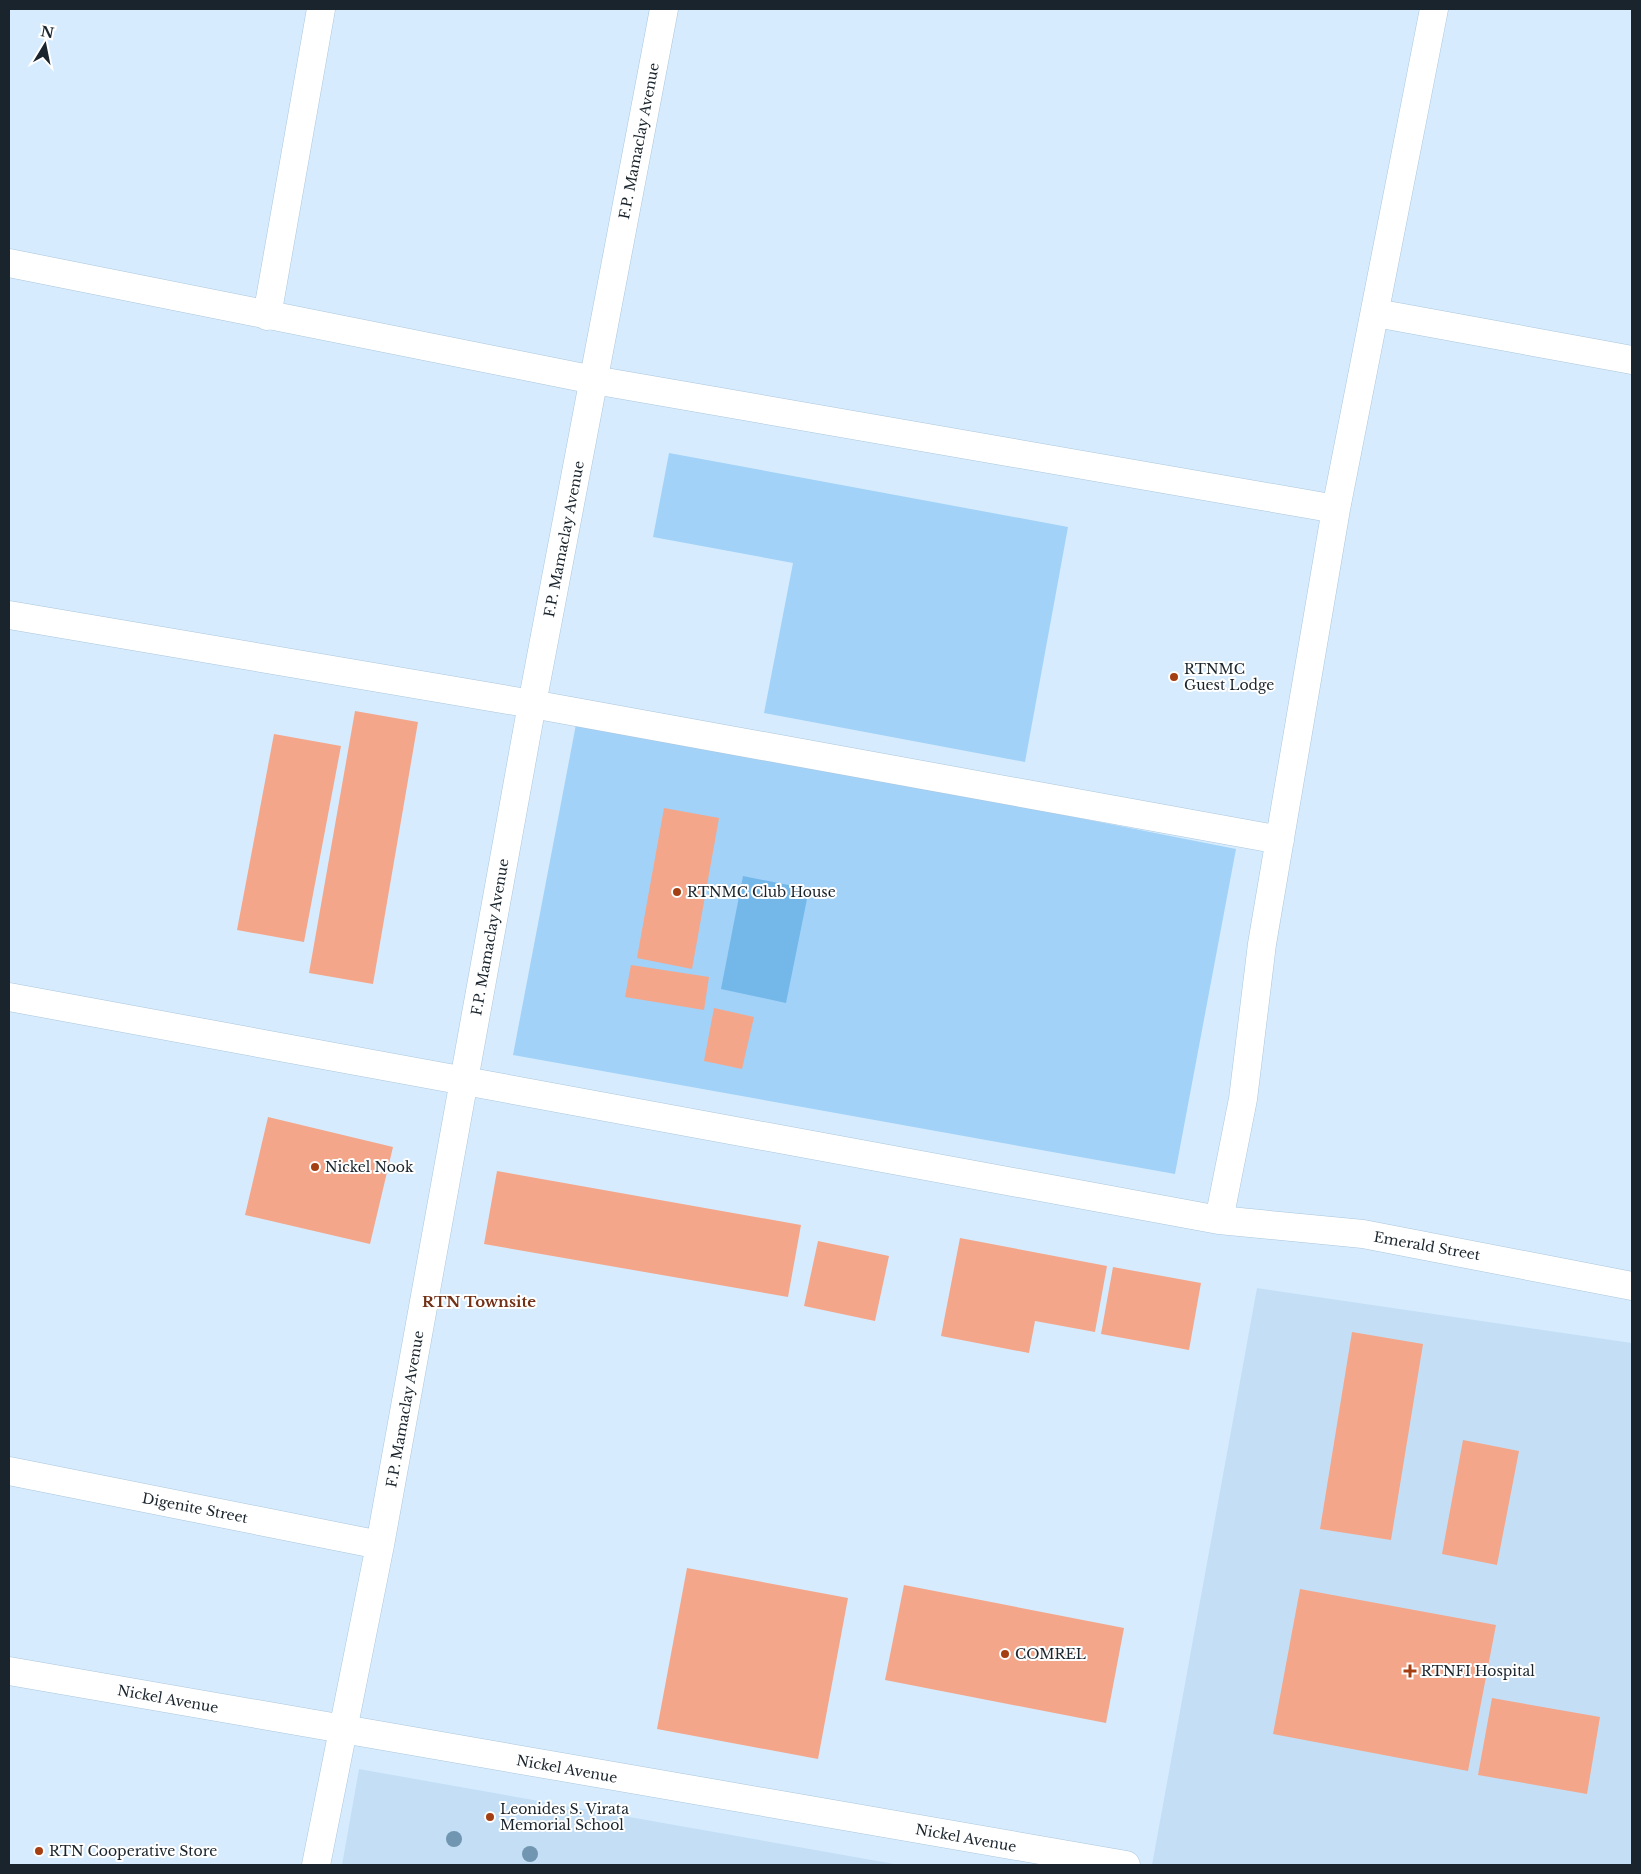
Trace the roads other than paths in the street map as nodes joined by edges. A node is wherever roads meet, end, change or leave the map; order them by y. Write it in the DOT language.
graph roads {
  1 [pos="321,9"];
  2 [pos="664,9"];
  3 [pos="1434,9"];
  4 [pos="9,263"];
  5 [pos="1376,313"];
  6 [pos="267,316"];
  7 [pos="1632,360"];
  8 [pos="594,380"];
  9 [pos="1336,509"];
  10 [pos="9,615"];
  11 [pos="532,704"];
  12 [pos="1280,840"];
  13 [pos="9,997"];
  14 [pos="463,1082"];
  15 [pos="1219,1220"];
  16 [pos="1632,1286"];
  17 [pos="9,1471"];
  18 [pos="380,1545"];
  19 [pos="9,1671"];
  20 [pos="345,1730"];
  21 [pos="316,1865"];
  22 [pos="1126,1865"];
  1 -- 6 [label="street"];
  2 -- 8 [label="street, F.P. Mamaclay Avenue"];
  3 -- 5 [label="street"];
  4 -- 6 [label="street"];
  5 -- 7 [label="street"];
  5 -- 9 [label="street"];
  6 -- 8 [label="street"];
  8 -- 9 [label="street"];
  8 -- 11 [label="street, F.P. Mamaclay Avenue"];
  9 -- 12 [label="street"];
  10 -- 11 [label="street"];
  11 -- 12 [label="street"];
  11 -- 14 [label="street, F.P. Mamaclay Avenue"];
  12 -- 15 [label="street"];
  13 -- 14 [label="street, Emerald Street"];
  14 -- 15 [label="street, Emerald Street"];
  14 -- 18 [label="street, F.P. Mamaclay Avenue"];
  15 -- 16 [label="street, Emerald Street"];
  17 -- 18 [label="street, Digenite Street"];
  18 -- 20 [label="street, F.P. Mamaclay Avenue"];
  19 -- 20 [label="street, Nickel Avenue"];
  20 -- 21 [label="street, F.P. Mamaclay Avenue"];
  20 -- 22 [label="street, Nickel Avenue"];
}
